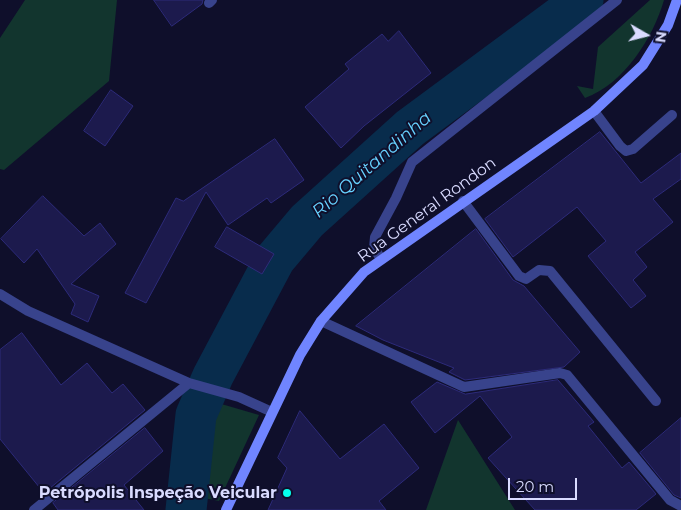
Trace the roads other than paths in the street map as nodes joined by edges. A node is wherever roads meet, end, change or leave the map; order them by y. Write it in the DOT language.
graph roads {
  1 [pos="617,0"];
  2 [pos="677,0"];
  3 [pos="594,110"];
  4 [pos="672,115"];
  5 [pos="462,201"];
  6 [pos="381,259"];
  7 [pos="0,294"];
  8 [pos="321,321"];
  9 [pos="189,383"];
  10 [pos="656,401"];
  11 [pos="272,412"];
  12 [pos="681,506"];
  13 [pos="34,510"];
  14 [pos="226,510"];
  1 -- 6 [label="street"];
  2 -- 3 [label="main road, Rua General Rondon"];
  3 -- 4 [label="street"];
  3 -- 5 [label="main road, Rua General Rondon"];
  5 -- 6 [label="main road, Rua General Rondon"];
  5 -- 10 [label="street"];
  6 -- 8 [label="main road, Rua General Rondon"];
  7 -- 9 [label="street"];
  8 -- 11 [label="main road, Rua General Rondon"];
  8 -- 12 [label="street"];
  9 -- 11 [label="street"];
  9 -- 13 [label="street"];
  11 -- 14 [label="main road, Rua General Rondon"];
}
